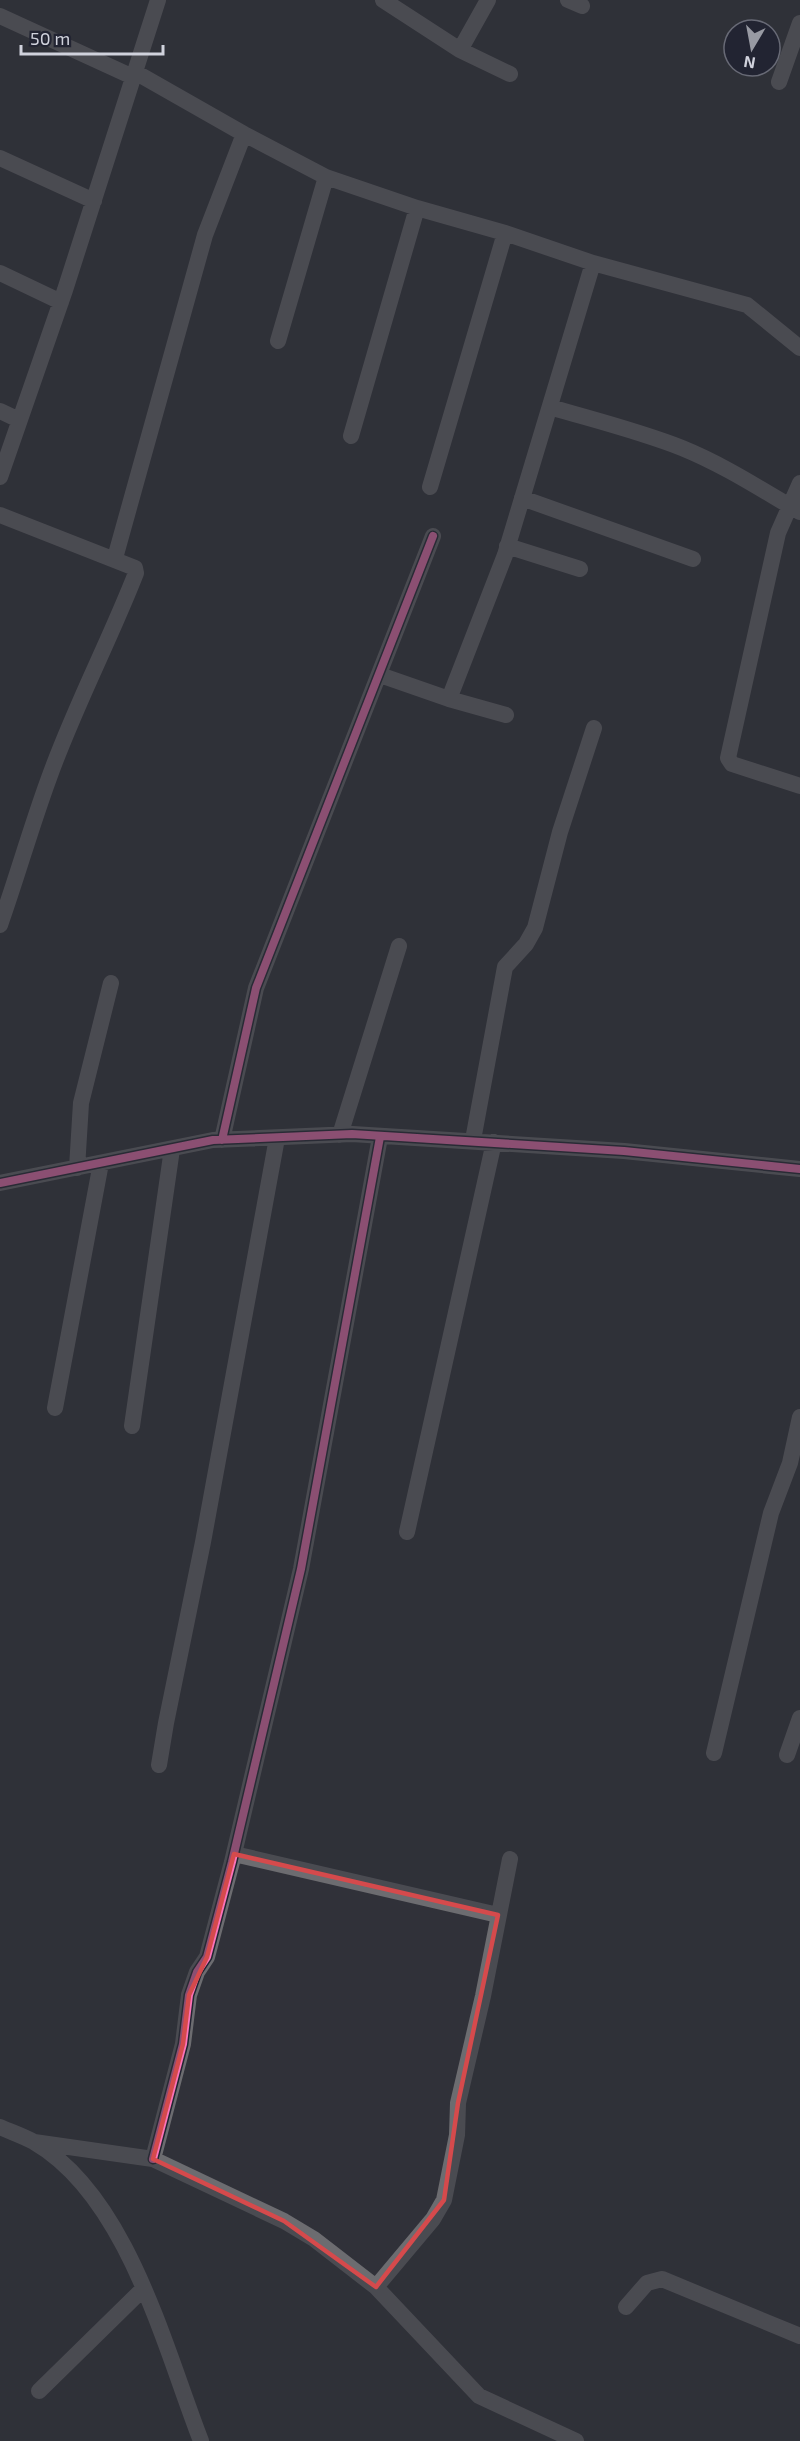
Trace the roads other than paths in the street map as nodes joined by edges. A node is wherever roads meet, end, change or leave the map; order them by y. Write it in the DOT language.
graph roads {
  1 [pos="158,0"];
  2 [pos="383,0"];
  3 [pos="488,0"];
  4 [pos="0,16"];
  5 [pos="800,23"];
  6 [pos="460,50"];
  7 [pos="510,74"];
  8 [pos="134,75"];
  9 [pos="779,82"];
  10 [pos="244,134"];
  11 [pos="0,158"];
  12 [pos="326,177"];
  13 [pos="94,201"];
  14 [pos="417,208"];
  15 [pos="505,233"];
  16 [pos="593,263"];
  17 [pos="0,273"];
  18 [pos="61,302"];
  19 [pos="278,341"];
  20 [pos="800,348"];
  21 [pos="550,407"];
  22 [pos="0,411"];
  23 [pos="19,420"];
  24 [pos="351,436"];
  25 [pos="0,477"];
  26 [pos="800,483"];
  27 [pos="430,487"];
  28 [pos="522,498"];
  29 [pos="795,509"];
  30 [pos="0,515"];
  31 [pos="433,536"];
  32 [pos="507,546"];
  33 [pos="116,558"];
  34 [pos="693,559"];
  35 [pos="580,569"];
  36 [pos="380,675"];
  37 [pos="449,699"];
  38 [pos="506,715"];
  39 [pos="594,728"];
  40 [pos="800,786"];
  41 [pos="0,926"];
  42 [pos="399,946"];
  43 [pos="111,983"];
  44 [pos="340,1135"];
  45 [pos="380,1137"];
  46 [pos="278,1138"];
  47 [pos="222,1140"];
  48 [pos="473,1140"];
  49 [pos="494,1142"];
  50 [pos="172,1149"];
  51 [pos="101,1163"];
  52 [pos="77,1167"];
  53 [pos="800,1169"];
  54 [pos="0,1183"];
  55 [pos="55,1408"];
  56 [pos="800,1418"];
  57 [pos="132,1426"];
  58 [pos="407,1532"];
  59 [pos="800,1718"];
  60 [pos="714,1753"];
  61 [pos="787,1755"];
  62 [pos="159,1765"];
  63 [pos="234,1854"];
  64 [pos="510,1859"];
  65 [pos="498,1916"];
  66 [pos="0,2127"];
  67 [pos="34,2142"];
  68 [pos="153,2159"];
  69 [pos="375,2287"];
  70 [pos="143,2289"];
  71 [pos="626,2307"];
  72 [pos="800,2336"];
  73 [pos="39,2391"];
  74 [pos="201,2441"];
  75 [pos="576,2441"];
  1 -- 8 [label="street"];
  2 -- 6 [label="street"];
  3 -- 6 [label="street"];
  4 -- 8 [label="street"];
  5 -- 9 [label="street"];
  6 -- 7 [label="street"];
  8 -- 10 [label="street"];
  8 -- 13 [label="street"];
  10 -- 12 [label="street"];
  10 -- 33 [label="street"];
  11 -- 13 [label="street"];
  12 -- 14 [label="street"];
  12 -- 19 [label="street"];
  13 -- 18 [label="street"];
  14 -- 15 [label="street"];
  14 -- 24 [label="street"];
  15 -- 16 [label="street"];
  15 -- 27 [label="street"];
  16 -- 20 [label="street"];
  16 -- 21 [label="street"];
  17 -- 18 [label="street"];
  18 -- 23 [label="street"];
  21 -- 28 [label="street"];
  21 -- 29 [label="street"];
  22 -- 23 [label="street"];
  23 -- 25 [label="street"];
  26 -- 29 [label="street"];
  28 -- 32 [label="street"];
  28 -- 34 [label="street"];
  29 -- 40 [label="street"];
  30 -- 33 [label="street"];
  31 -- 36 [label="street"];
  32 -- 35 [label="street"];
  32 -- 37 [label="street"];
  33 -- 41 [label="street"];
  36 -- 37 [label="street"];
  36 -- 47 [label="street"];
  37 -- 38 [label="street"];
  39 -- 48 [label="street"];
  42 -- 44 [label="street"];
  43 -- 52 [label="street"];
  44 -- 45 [label="street"];
  44 -- 46 [label="street"];
  45 -- 48 [label="street"];
  45 -- 63 [label="street"];
  46 -- 47 [label="street"];
  46 -- 62 [label="street"];
  47 -- 50 [label="street"];
  48 -- 49 [label="street"];
  49 -- 53 [label="street"];
  49 -- 58 [label="street"];
  50 -- 51 [label="street"];
  50 -- 57 [label="street"];
  51 -- 52 [label="street"];
  51 -- 55 [label="street"];
  52 -- 54 [label="street"];
  56 -- 60 [label="street"];
  59 -- 61 [label="street"];
  63 -- 65 [label="street"];
  63 -- 68 [label="street"];
  64 -- 65 [label="street"];
  65 -- 69 [label="street"];
  66 -- 67 [label="street"];
  67 -- 68 [label="street"];
  67 -- 70 [label="street"];
  68 -- 69 [label="street"];
  69 -- 75 [label="street"];
  70 -- 73 [label="street"];
  70 -- 74 [label="street"];
  71 -- 72 [label="street"];
}
